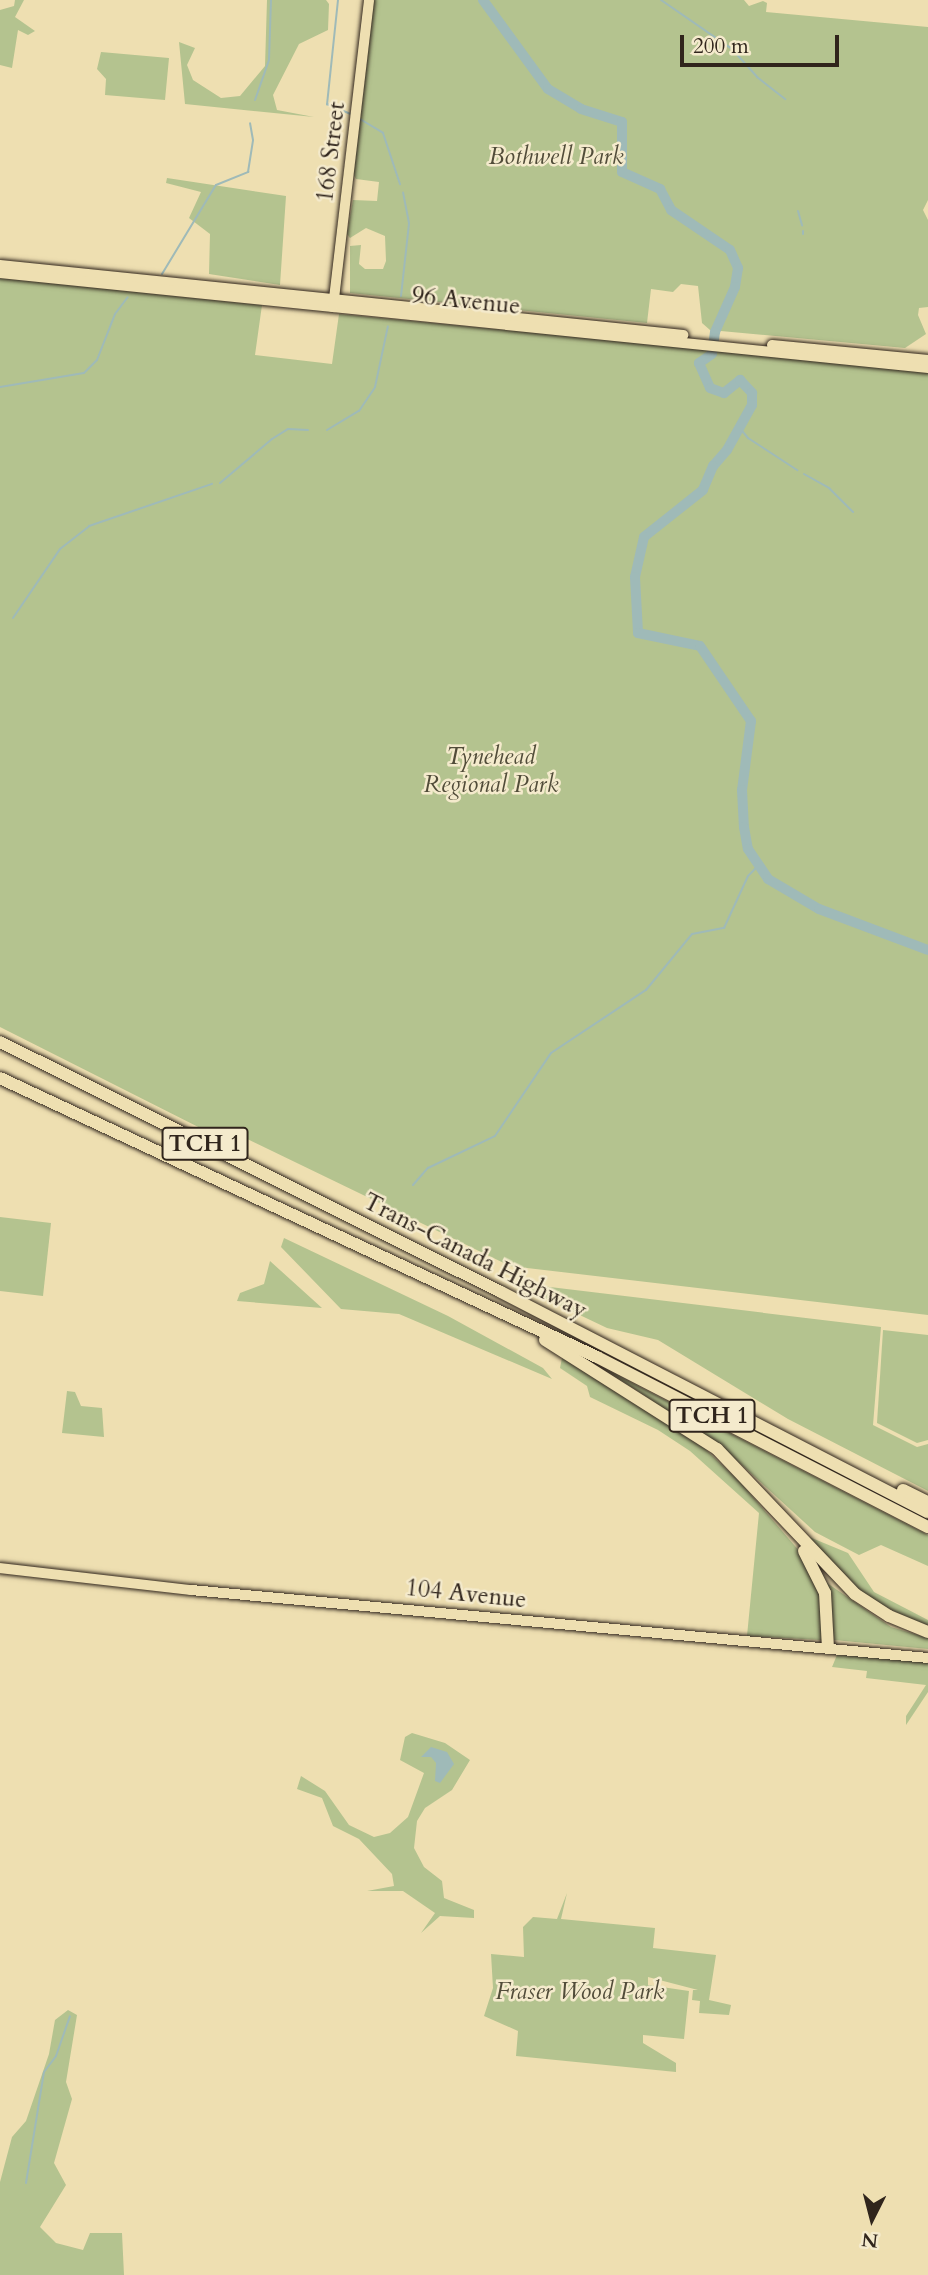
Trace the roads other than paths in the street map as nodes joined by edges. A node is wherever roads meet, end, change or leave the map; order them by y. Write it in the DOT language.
graph roads {
  1 [pos="369,0"];
  2 [pos="0,265"];
  3 [pos="0,273"];
  4 [pos="333,304"];
  5 [pos="727,343"];
  6 [pos="928,360"];
  7 [pos="928,368"];
  8 [pos="0,1042"];
  9 [pos="0,1078"];
  10 [pos="495,1309"];
  11 [pos="788,1438"];
  12 [pos="928,1502"];
  13 [pos="928,1512"];
  14 [pos="928,1527"];
  15 [pos="791,1530"];
  16 [pos="0,1568"];
  17 [pos="928,1632"];
  18 [pos="828,1648"];
  19 [pos="928,1658"];
  1 -- 4 [label="main road, 168 Street"];
  2 -- 4 [label="main road, 96 Avenue"];
  3 -- 4 [label="main road, 96 Avenue"];
  4 -- 5 [label="main road, 96 Avenue"];
  5 -- 6 [label="main road, 96 Avenue"];
  5 -- 7 [label="main road, 96 Avenue"];
  8 -- 11 [label="highway, Trans-Canada Highway / TCH 1"];
  9 -- 10 [label="highway, Trans-Canada Highway / TCH 1"];
  10 -- 14 [label="highway, Trans-Canada Highway / TCH 1"];
  10 -- 15 [label="highway"];
  11 -- 12 [label="highway"];
  11 -- 13 [label="highway, Trans-Canada Highway / TCH 1"];
  15 -- 17 [label="highway"];
  15 -- 18 [label="highway"];
  16 -- 18 [label="main road, 104 Avenue"];
  18 -- 19 [label="main road, 104 Avenue"];
}
